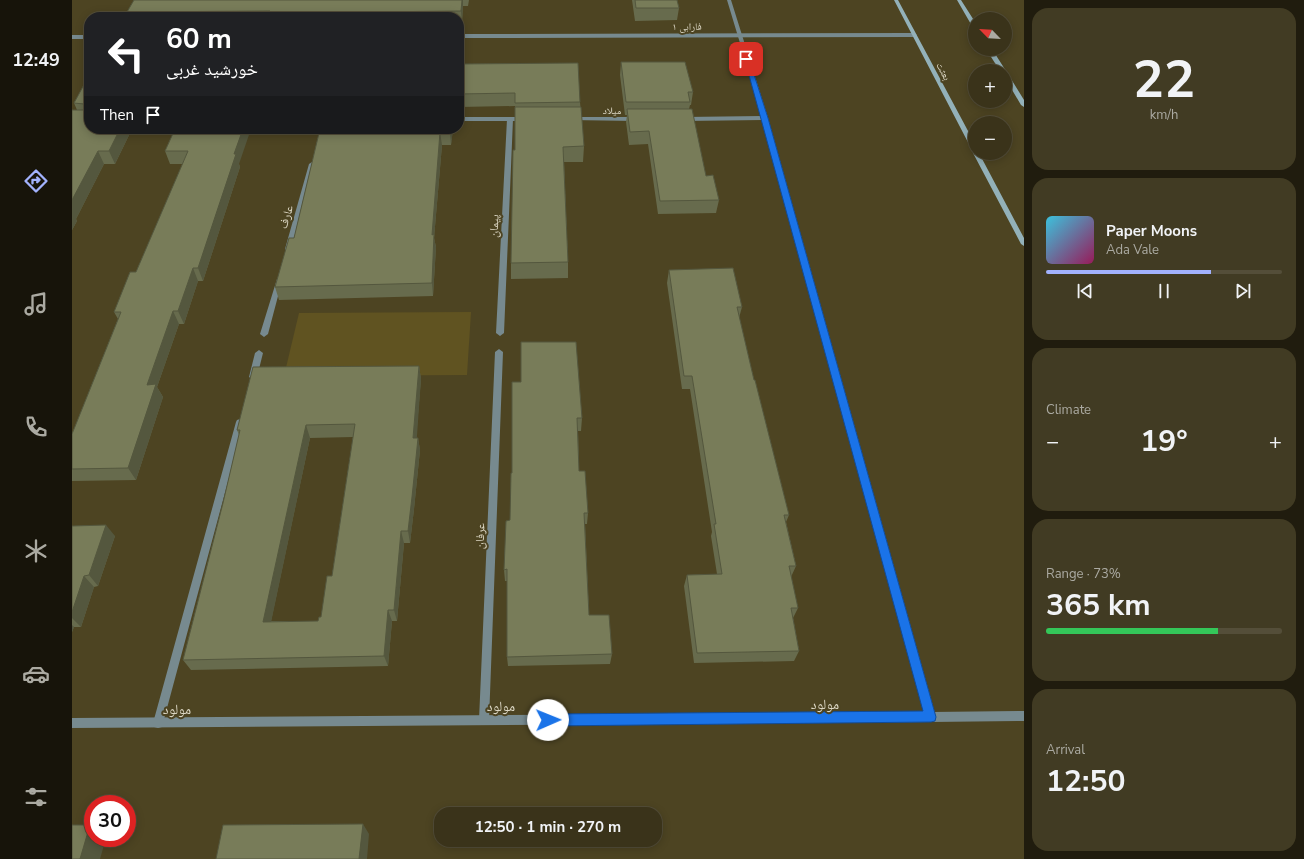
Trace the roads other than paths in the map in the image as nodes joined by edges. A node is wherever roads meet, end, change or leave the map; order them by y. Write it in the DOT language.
graph roads {
  1 [pos="729,0"];
  2 [pos="896,0"];
  3 [pos="959,0"];
  4 [pos="968,15"];
  5 [pos="739,35"];
  6 [pos="914,35"];
  7 [pos="464,36"];
  8 [pos="72,37"];
  9 [pos="84,37"];
  10 [pos="1012,85"];
  11 [pos="1024,105"];
  12 [pos="765,118"];
  13 [pos="464,119"];
  14 [pos="510,119"];
  15 [pos="534,119"];
  16 [pos="566,119"];
  17 [pos="645,119"];
  18 [pos="677,119"];
  19 [pos="968,137"];
  20 [pos="314,159"];
  21 [pos="980,160"];
  22 [pos="1024,244"];
  23 [pos="286,258"];
  24 [pos="281,273"];
  25 [pos="500,333"];
  26 [pos="264,334"];
  27 [pos="499,352"];
  28 [pos="259,353"];
  29 [pos="251,384"];
  30 [pos="242,415"];
  31 [pos="1024,716"];
  32 [pos="931,717"];
  33 [pos="484,720"];
  34 [pos="72,723"];
  35 [pos="158,723"];
  1 -- 5 [label="street"];
  2 -- 6 [label="main road, بعثت"];
  3 -- 4 [label="main road"];
  5 -- 6 [label="street, فارابی ۱"];
  5 -- 7 [label="street, فارابی ۱"];
  5 -- 12 [label="street"];
  6 -- 19 [label="main road, بعثت"];
  8 -- 9 [label="street"];
  10 -- 11 [label="main road"];
  12 -- 18 [label="street"];
  12 -- 32 [label="street"];
  13 -- 14 [label="street"];
  14 -- 15 [label="street"];
  14 -- 25 [label="street, پیمان"];
  16 -- 17 [label="street, میلاد"];
  20 -- 23 [label="street, عارف"];
  21 -- 22 [label="main road, بعثت"];
  24 -- 26 [label="street"];
  27 -- 33 [label="street, عرفان"];
  28 -- 29 [label="street"];
  30 -- 35 [label="street"];
  31 -- 32 [label="street, مولود"];
  32 -- 33 [label="street, مولود"];
  33 -- 35 [label="street, مولود"];
  34 -- 35 [label="street, مولود"];
}
